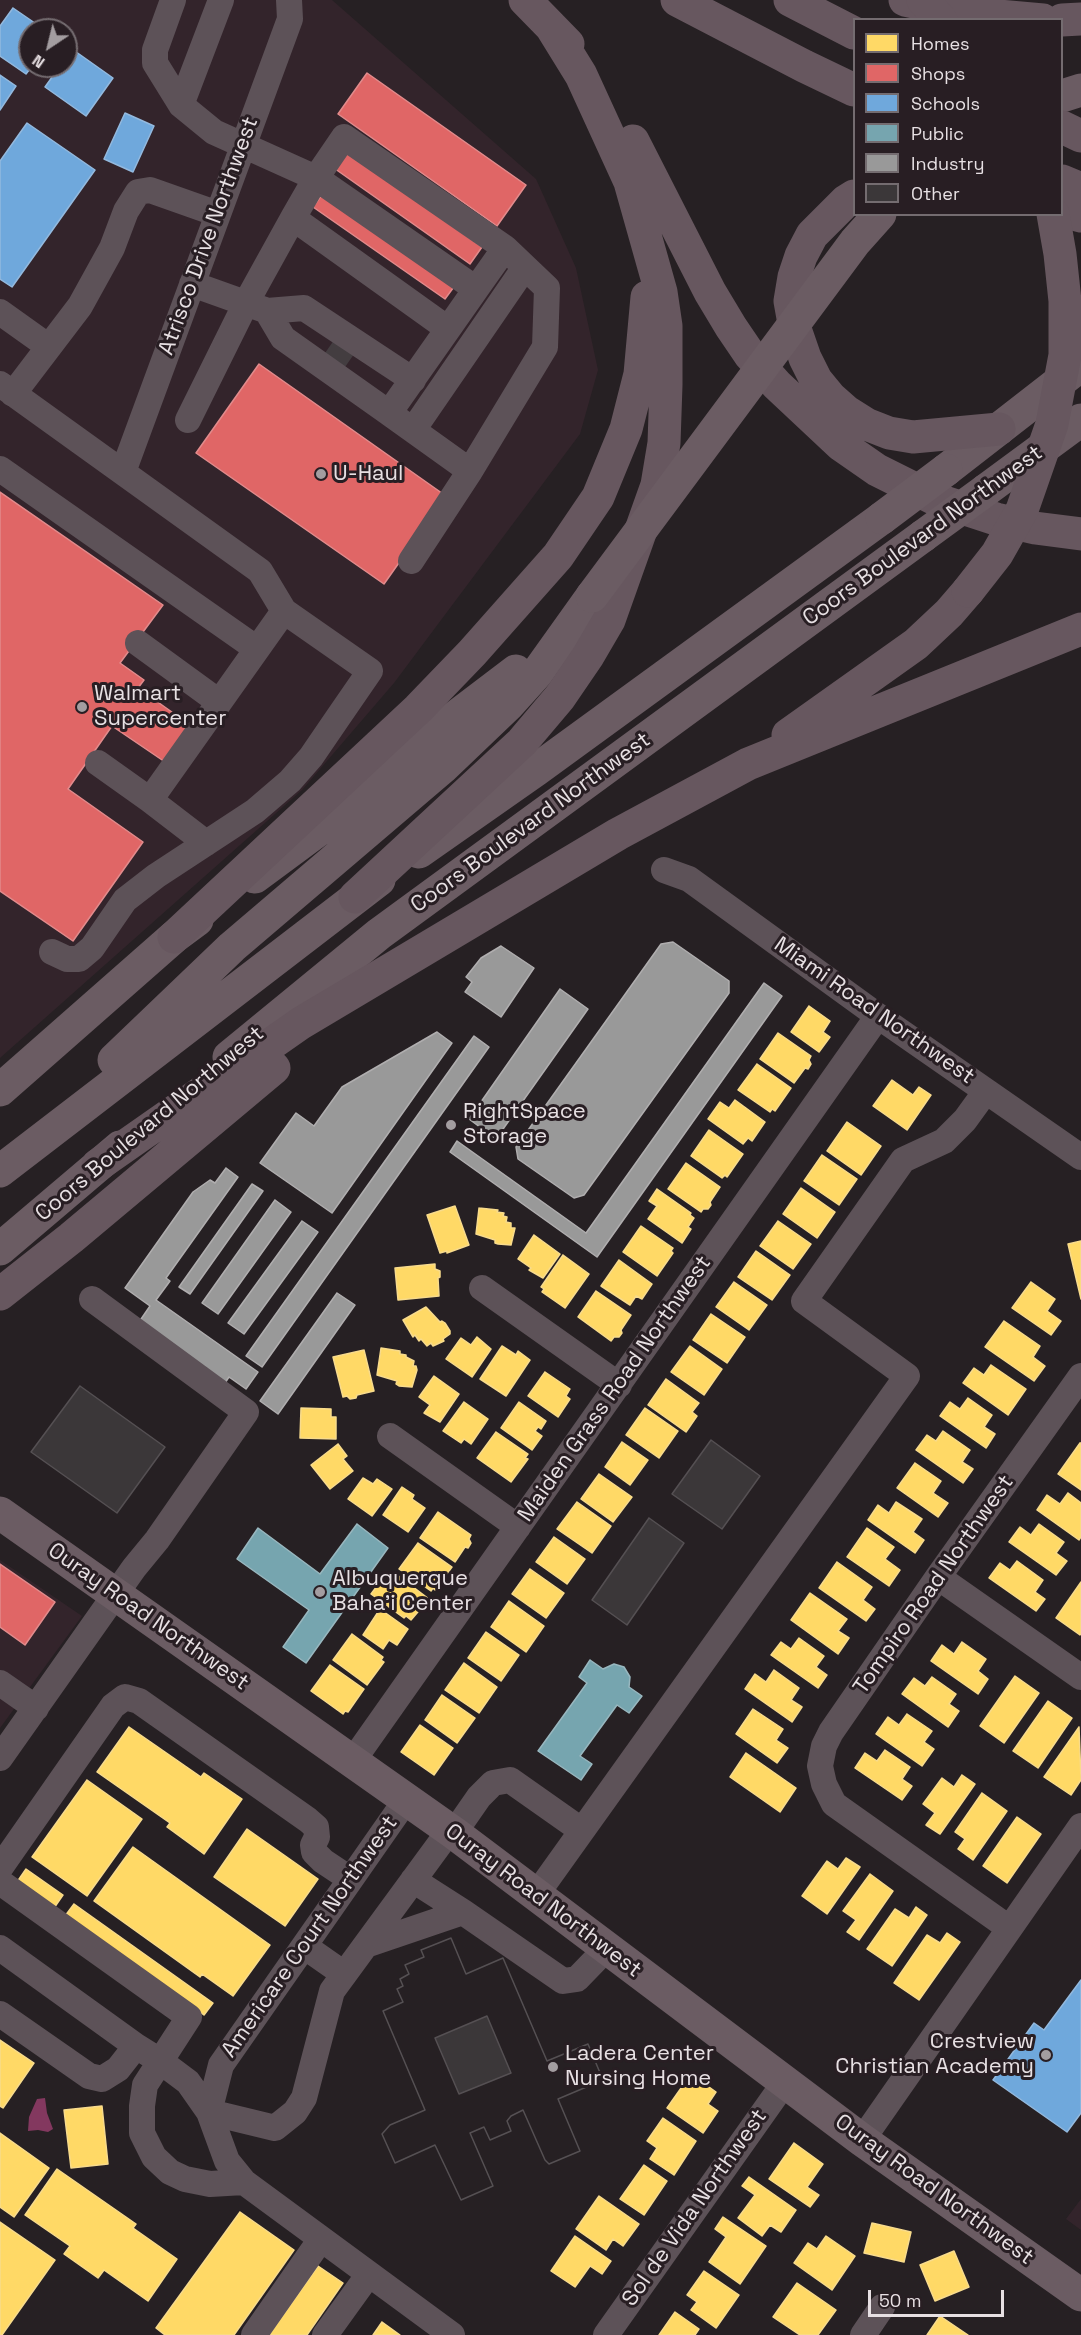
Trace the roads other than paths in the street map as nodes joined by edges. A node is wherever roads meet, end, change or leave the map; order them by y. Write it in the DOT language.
graph roads {
  1 [pos="173,0"];
  2 [pos="221,0"];
  3 [pos="289,0"];
  4 [pos="525,0"];
  5 [pos="677,0"];
  6 [pos="790,0"];
  7 [pos="905,0"];
  8 [pos="923,0"];
  9 [pos="939,18"];
  10 [pos="1021,18"];
  11 [pos="1063,20"];
  12 [pos="1081,20"];
  13 [pos="552,28"];
  14 [pos="853,32"];
  15 [pos="853,89"];
  16 [pos="1081,90"];
  17 [pos="1063,96"];
  18 [pos="181,105"];
  19 [pos="1063,128"];
  20 [pos="1081,136"];
  21 [pos="243,146"];
  22 [pos="316,178"];
  23 [pos="1063,181"];
  24 [pos="1081,189"];
  25 [pos="853,197"];
  26 [pos="1063,212"];
  27 [pos="218,214"];
  28 [pos="878,216"];
  29 [pos="1053,216"];
  30 [pos="1081,216"];
  31 [pos="293,218"];
  32 [pos="505,248"];
  33 [pos="651,253"];
  34 [pos="525,267"];
  35 [pos="192,284"];
  36 [pos="476,289"];
  37 [pos="257,307"];
  38 [pos="0,312"];
  39 [pos="448,329"];
  40 [pos="49,347"];
  41 [pos="1081,365"];
  42 [pos="7,389"];
  43 [pos="402,395"];
  44 [pos="188,420"];
  45 [pos="1081,420"];
  46 [pos="999,429"];
  47 [pos="413,430"];
  48 [pos="0,469"];
  49 [pos="470,471"];
  50 [pos="123,472"];
  51 [pos="1081,534"];
  52 [pos="411,561"];
  53 [pos="584,607"];
  54 [pos="284,611"];
  55 [pos="1081,629"];
  56 [pos="138,643"];
  57 [pos="257,649"];
  58 [pos="219,702"];
  59 [pos="98,763"];
  60 [pos="748,764"];
  61 [pos="150,800"];
  62 [pos="206,843"];
  63 [pos="664,870"];
  64 [pos="356,897"];
  65 [pos="174,936"];
  66 [pos="52,952"];
  67 [pos="407,960"];
  68 [pos="878,1016"];
  69 [pos="0,1090"];
  70 [pos="986,1091"];
  71 [pos="1081,1156"];
  72 [pos="98,1165"];
  73 [pos="0,1170"];
  74 [pos="0,1249"];
  75 [pos="482,1288"];
  76 [pos="0,1294"];
  77 [pos="92,1299"];
  78 [pos="1081,1376"];
  79 [pos="619,1385"];
  80 [pos="390,1436"];
  81 [pos="0,1513"];
  82 [pos="518,1527"];
  83 [pos="938,1577"];
  84 [pos="117,1593"];
  85 [pos="1081,1677"];
  86 [pos="0,1683"];
  87 [pos="36,1708"];
  88 [pos="0,1758"];
  89 [pos="352,1762"];
  90 [pos="406,1800"];
  91 [pos="1081,1826"];
  92 [pos="581,1830"];
  93 [pos="452,1832"];
  94 [pos="0,1868"];
  95 [pos="350,1879"];
  96 [pos="413,1880"];
  97 [pos="0,1882"];
  98 [pos="536,1895"];
  99 [pos="463,1912"];
  100 [pos="1009,1928"];
  101 [pos="366,1944"];
  102 [pos="304,1946"];
  103 [pos="0,1948"];
  104 [pos="607,1948"];
  105 [pos="344,1974"];
  106 [pos="0,2014"];
  107 [pos="135,2046"];
  108 [pos="160,2061"];
  109 [pos="785,2082"];
  110 [pos="209,2112"];
  111 [pos="862,2140"];
  112 [pos="244,2182"];
  113 [pos="321,2239"];
  114 [pos="369,2274"];
  115 [pos="1081,2295"];
  116 [pos="882,2307"];
  117 [pos="254,2335"];
  118 [pos="325,2335"];
  119 [pos="452,2335"];
  120 [pos="606,2335"];
  121 [pos="863,2335"];
  1 -- 18 [label="street"];
  2 -- 18 [label="street"];
  3 -- 21 [label="street, Atrisco Drive Northwest"];
  4 -- 13 [label="highway"];
  5 -- 15 [label="highway"];
  6 -- 14 [label="highway"];
  7 -- 10 [label="highway"];
  8 -- 9 [label="highway, bridge"];
  11 -- 12 [label="highway"];
  13 -- 33 [label="highway"];
  13 -- 51 [label="highway"];
  16 -- 17 [label="main road"];
  18 -- 21 [label="street"];
  19 -- 20 [label="highway"];
  21 -- 22 [label="street"];
  21 -- 27 [label="street, Atrisco Drive Northwest"];
  22 -- 31 [label="street"];
  22 -- 32 [label="street"];
  22 -- 36 [label="street"];
  23 -- 24 [label="highway"];
  25 -- 46 [label="highway"];
  26 -- 30 [label="highway"];
  27 -- 35 [label="street, Atrisco Drive Northwest"];
  27 -- 40 [label="street"];
  28 -- 53 [label="main road, bridge"];
  29 -- 60 [label="highway, bridge"];
  31 -- 37 [label="street"];
  31 -- 39 [label="street"];
  32 -- 34 [label="street"];
  32 -- 36 [label="street"];
  33 -- 64 [label="highway"];
  33 -- 65 [label="highway"];
  34 -- 47 [label="street"];
  34 -- 49 [label="street"];
  35 -- 37 [label="street"];
  35 -- 50 [label="street, Atrisco Drive Northwest"];
  36 -- 39 [label="street"];
  37 -- 43 [label="street"];
  37 -- 43 [label="street"];
  37 -- 43 [label="street"];
  37 -- 44 [label="street"];
  38 -- 40 [label="street"];
  39 -- 43 [label="street"];
  40 -- 42 [label="street"];
  41 -- 46 [label="main road, Coors Boulevard Northwest"];
  42 -- 50 [label="street"];
  43 -- 47 [label="street"];
  45 -- 72 [label="main road, Coors Boulevard Northwest, bridge"];
  46 -- 64 [label="main road, Coors Boulevard Northwest, bridge"];
  47 -- 49 [label="street"];
  48 -- 57 [label="street"];
  49 -- 52 [label="street"];
  50 -- 54 [label="street"];
  53 -- 65 [label="main road"];
  53 -- 73 [label="main road"];
  54 -- 57 [label="street"];
  54 -- 62 [label="street"];
  55 -- 60 [label="highway"];
  56 -- 58 [label="street"];
  57 -- 58 [label="street"];
  58 -- 61 [label="street"];
  59 -- 61 [label="street"];
  60 -- 67 [label="highway"];
  61 -- 62 [label="street"];
  62 -- 66 [label="street"];
  63 -- 68 [label="street, Miami Road Northwest"];
  64 -- 73 [label="main road, Coors Boulevard Northwest"];
  65 -- 69 [label="main road"];
  67 -- 72 [label="highway"];
  67 -- 76 [label="highway"];
  68 -- 70 [label="street, Miami Road Northwest"];
  68 -- 79 [label="street, Maiden Grass Road Northwest"];
  70 -- 71 [label="street, Miami Road Northwest"];
  70 -- 92 [label="street"];
  72 -- 74 [label="main road, Coors Boulevard Northwest"];
  75 -- 79 [label="street"];
  77 -- 84 [label="street"];
  78 -- 83 [label="street, Tompiro Road Northwest"];
  79 -- 82 [label="street, Maiden Grass Road Northwest"];
  80 -- 82 [label="street"];
  81 -- 84 [label="main road, Ouray Road Northwest"];
  82 -- 89 [label="street, Maiden Grass Road Northwest"];
  83 -- 85 [label="street"];
  83 -- 100 [label="street, Tompiro Road Northwest"];
  84 -- 87 [label="street"];
  84 -- 89 [label="main road, Ouray Road Northwest"];
  86 -- 87 [label="street"];
  87 -- 88 [label="street"];
  89 -- 90 [label="main road, Ouray Road Northwest"];
  90 -- 93 [label="main road, Ouray Road Northwest"];
  90 -- 95 [label="street, Americare Court Northwest"];
  91 -- 100 [label="street"];
  92 -- 93 [label="street"];
  92 -- 98 [label="street"];
  93 -- 96 [label="street"];
  93 -- 98 [label="main road, Ouray Road Northwest"];
  94 -- 95 [label="street"];
  95 -- 102 [label="street, Americare Court Northwest"];
  96 -- 99 [label="street"];
  96 -- 101 [label="street"];
  97 -- 108 [label="street"];
  98 -- 104 [label="main road, Ouray Road Northwest"];
  99 -- 101 [label="street"];
  99 -- 104 [label="street"];
  100 -- 111 [label="street"];
  101 -- 105 [label="street"];
  102 -- 105 [label="street"];
  102 -- 110 [label="street, Americare Court Northwest"];
  103 -- 107 [label="street"];
  104 -- 109 [label="main road, Ouray Road Northwest"];
  105 -- 110 [label="street"];
  106 -- 107 [label="street"];
  107 -- 108 [label="street"];
  108 -- 110 [label="street"];
  108 -- 112 [label="street"];
  109 -- 111 [label="main road, Ouray Road Northwest"];
  109 -- 120 [label="street, Sol de Vida Northwest"];
  110 -- 112 [label="street"];
  111 -- 115 [label="main road, Ouray Road Northwest"];
  112 -- 113 [label="street"];
  113 -- 114 [label="street"];
  113 -- 117 [label="street"];
  114 -- 118 [label="street"];
  114 -- 119 [label="street"];
  116 -- 121 [label="street"];
}
